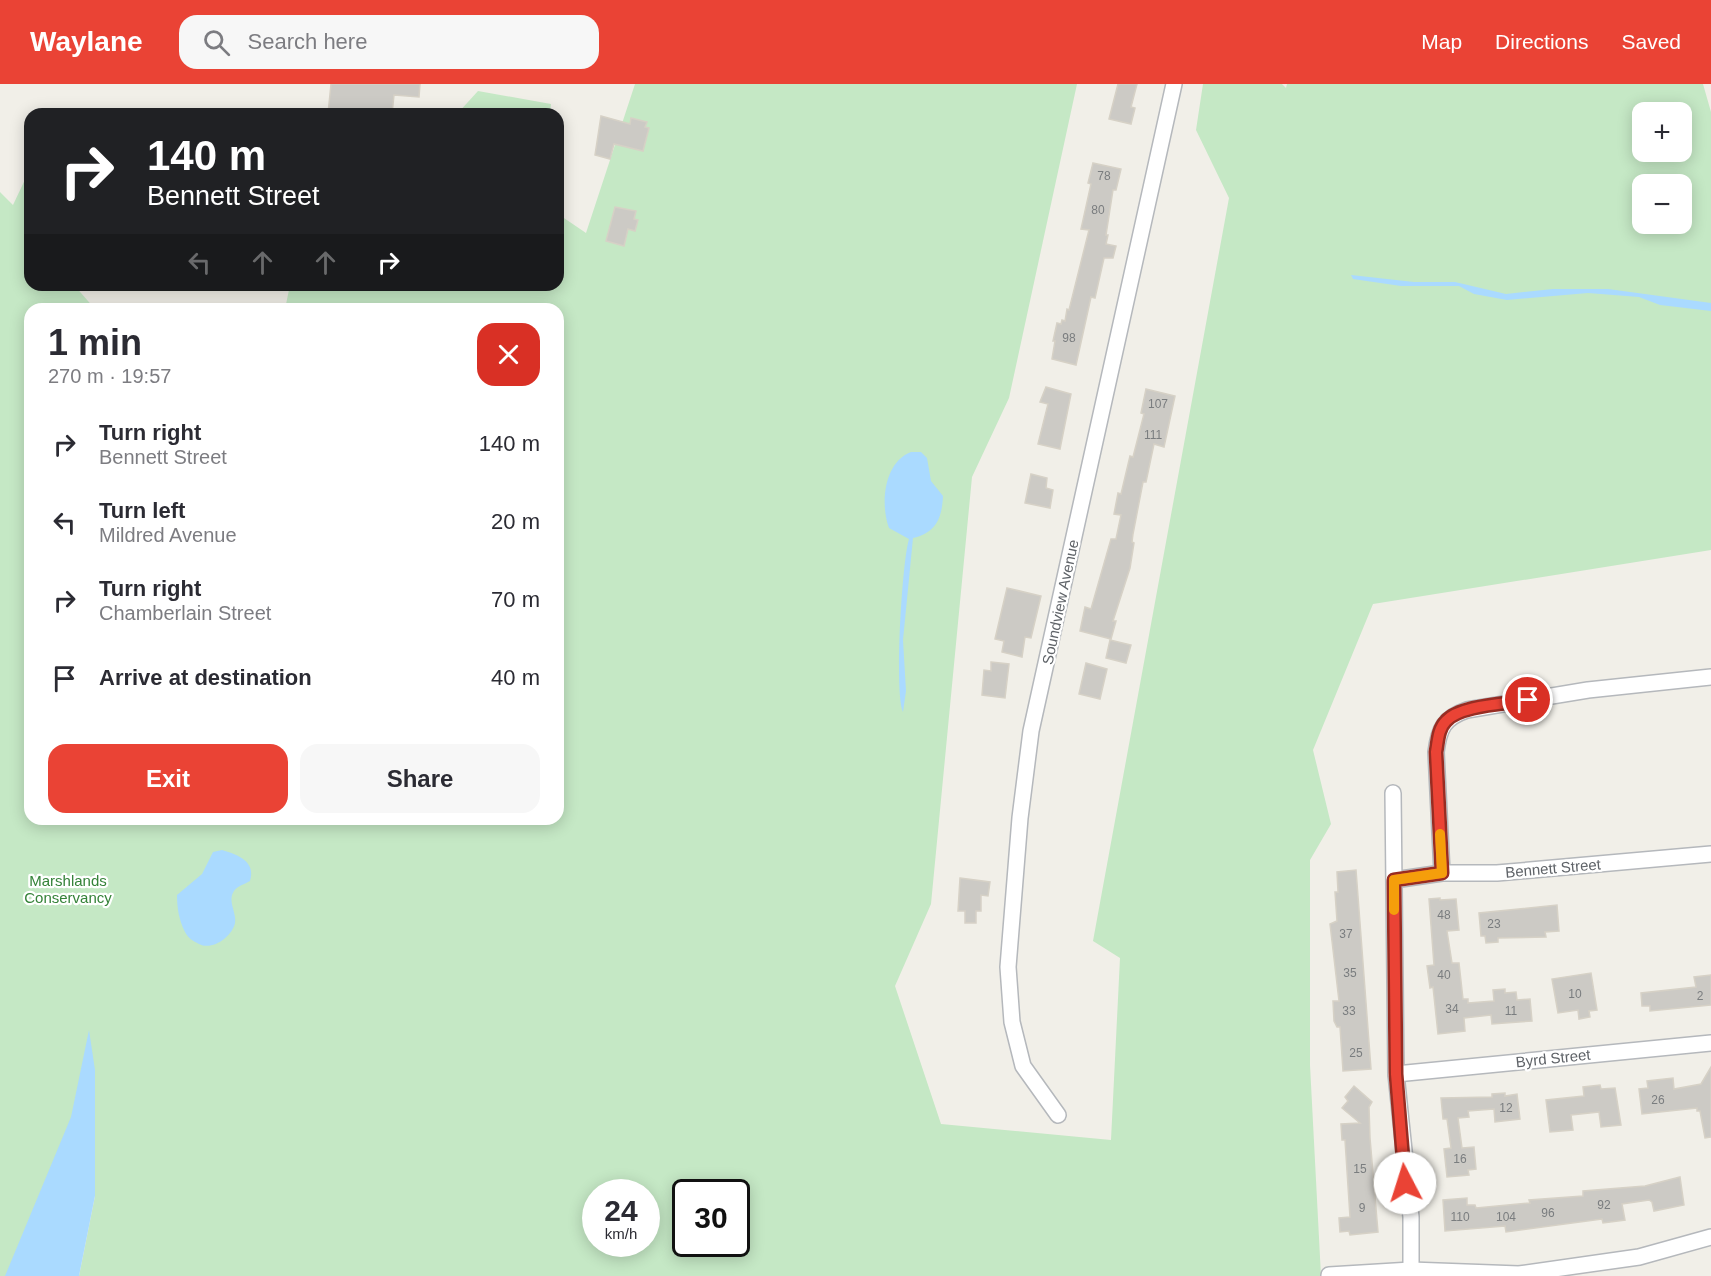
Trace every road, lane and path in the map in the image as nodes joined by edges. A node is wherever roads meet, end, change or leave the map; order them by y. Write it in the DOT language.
graph roads {
  1 [pos="1174,84"];
  2 [pos="1711,676"];
  3 [pos="1394,793"];
  4 [pos="1711,854"];
  5 [pos="1442,873"];
  6 [pos="1394,880"];
  7 [pos="1711,1043"];
  8 [pos="1396,1074"];
  9 [pos="1058,1115"];
  10 [pos="1711,1237"];
  11 [pos="1611,1269"];
  12 [pos="1411,1270"];
  13 [pos="1540,1274"];
  14 [pos="1329,1275"];
  1 -- 9 [label="street, Soundview Avenue"];
  2 -- 5 [label="street"];
  3 -- 6 [label="street"];
  4 -- 5 [label="street, Bennett Street"];
  5 -- 6 [label="street, Bennett Street"];
  6 -- 8 [label="street"];
  7 -- 8 [label="street, Byrd Street"];
  8 -- 12 [label="street"];
  10 -- 11 [label="street"];
  11 -- 13 [label="street"];
  12 -- 13 [label="street"];
  12 -- 14 [label="street"];
}
